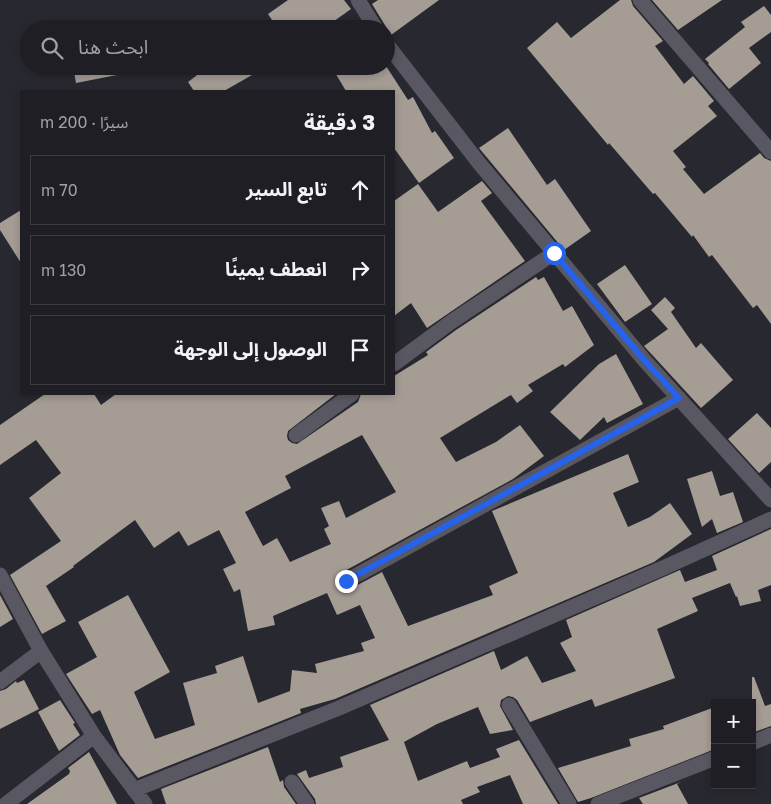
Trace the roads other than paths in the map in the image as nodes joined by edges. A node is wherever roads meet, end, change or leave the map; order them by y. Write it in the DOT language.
graph roads {
  1 [pos="358,0"];
  2 [pos="640,0"];
  3 [pos="370,20"];
  4 [pos="395,54"];
  5 [pos="771,152"];
  6 [pos="554,253"];
  7 [pos="395,363"];
  8 [pos="351,395"];
  9 [pos="679,398"];
  10 [pos="296,435"];
  11 [pos="771,500"];
  12 [pos="771,519"];
  13 [pos="0,574"];
  14 [pos="346,581"];
  15 [pos="41,651"];
  16 [pos="0,682"];
  17 [pos="509,705"];
  18 [pos="771,735"];
  19 [pos="94,736"];
  20 [pos="756,741"];
  21 [pos="711,760"];
  22 [pos="292,782"];
  23 [pos="134,790"];
  24 [pos="6,804"];
  25 [pos="145,804"];
  26 [pos="307,804"];
  27 [pos="569,804"];
  28 [pos="598,804"];
  1 -- 3 [label="street"];
  2 -- 5 [label="street"];
  4 -- 6 [label="street"];
  6 -- 7 [label="street"];
  6 -- 9 [label="street"];
  8 -- 10 [label="street"];
  9 -- 11 [label="street"];
  9 -- 14 [label="street"];
  12 -- 23 [label="street"];
  13 -- 15 [label="street"];
  15 -- 16 [label="street"];
  15 -- 19 [label="street"];
  17 -- 27 [label="street"];
  18 -- 20 [label="street"];
  19 -- 23 [label="street"];
  19 -- 24 [label="street"];
  21 -- 28 [label="street"];
  22 -- 26 [label="street"];
  23 -- 25 [label="street"];
}
